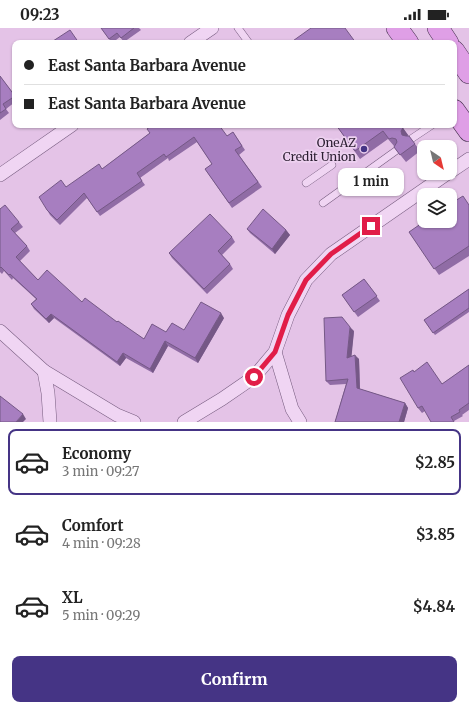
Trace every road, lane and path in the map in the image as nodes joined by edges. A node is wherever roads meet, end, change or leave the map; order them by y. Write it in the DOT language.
graph roads {
  1 [pos="212,28"];
  2 [pos="238,28"];
  3 [pos="397,28"];
  4 [pos="438,28"];
  5 [pos="194,40"];
  6 [pos="247,40"];
  7 [pos="406,40"];
  8 [pos="446,40"];
  9 [pos="457,55"];
  10 [pos="469,73"];
  11 [pos="457,114"];
  12 [pos="68,128"];
  13 [pos="428,128"];
  14 [pos="469,131"];
  15 [pos="411,139"];
  16 [pos="397,150"];
  17 [pos="469,159"];
  18 [pos="332,165"];
  19 [pos="457,167"];
  20 [pos="0,175"];
  21 [pos="437,180"];
  22 [pos="306,183"];
  23 [pos="323,203"];
  24 [pos="0,331"];
  25 [pos="275,352"];
  26 [pos="44,371"];
  27 [pos="50,422"];
  28 [pos="134,422"];
  29 [pos="184,422"];
  30 [pos="300,422"];
  1 -- 5 [label="street"];
  2 -- 6 [label="lane"];
  3 -- 7 [label="main road"];
  4 -- 8 [label="main road"];
  9 -- 10 [label="main road"];
  11 -- 14 [label="main road"];
  12 -- 20 [label="street"];
  13 -- 15 [label="lane"];
  16 -- 23 [label="lane"];
  17 -- 19 [label="street"];
  18 -- 22 [label="lane"];
  21 -- 25 [label="street"];
  24 -- 26 [label="street"];
  25 -- 29 [label="street"];
  25 -- 30 [label="street"];
  26 -- 27 [label="street"];
  26 -- 28 [label="street"];
}
